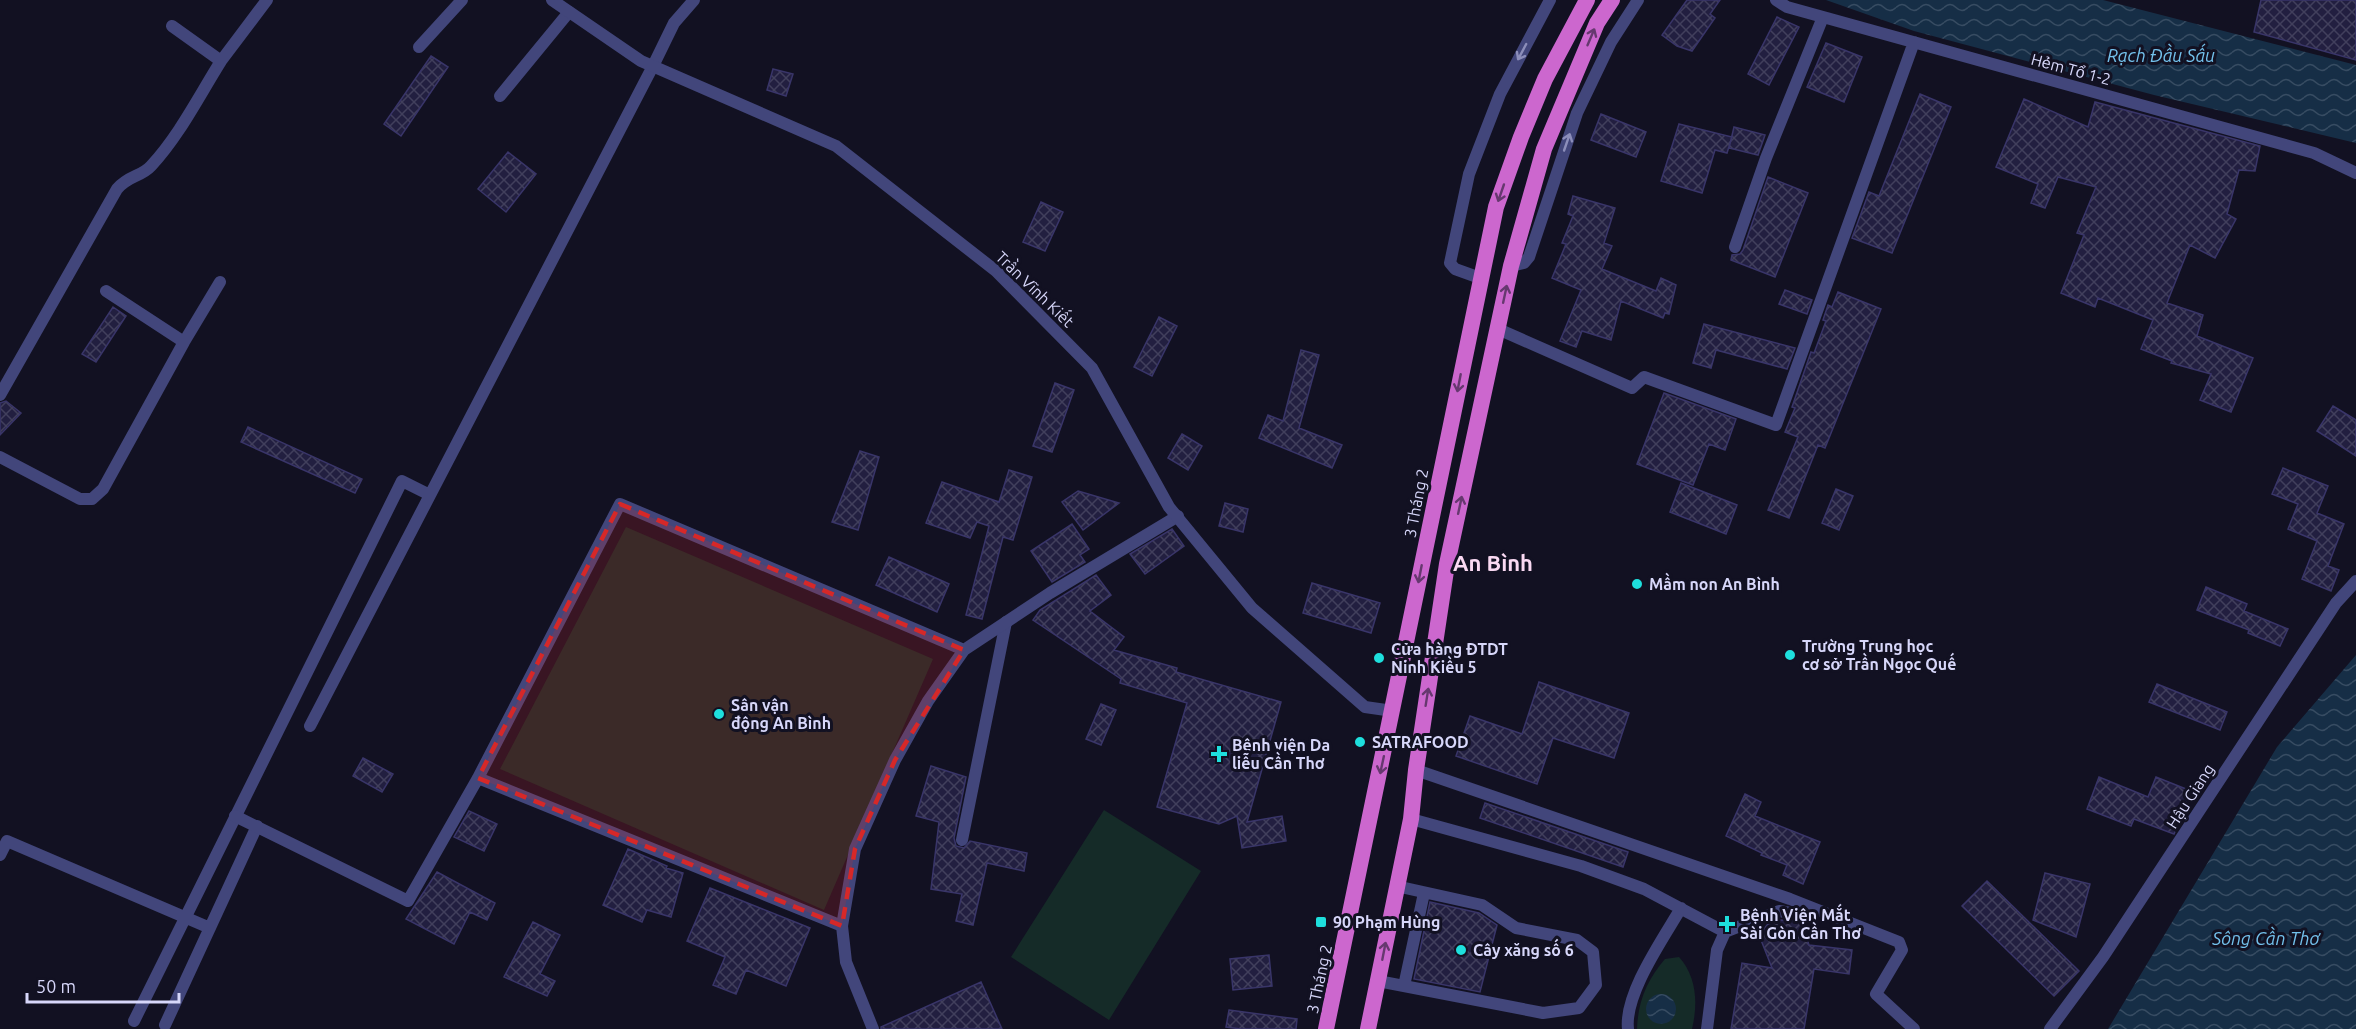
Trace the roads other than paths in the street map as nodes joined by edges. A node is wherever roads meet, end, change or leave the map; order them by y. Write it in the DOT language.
graph roads {
  1 [pos="267,0"];
  2 [pos="462,0"];
  3 [pos="552,0"];
  4 [pos="694,0"];
  5 [pos="1550,0"];
  6 [pos="1587,0"];
  7 [pos="1612,0"];
  8 [pos="1638,0"];
  9 [pos="1776,0"];
  10 [pos="569,12"];
  11 [pos="1823,17"];
  12 [pos="172,26"];
  13 [pos="1914,42"];
  14 [pos="419,47"];
  15 [pos="221,61"];
  16 [pos="653,66"];
  17 [pos="500,96"];
  18 [pos="2356,173"];
  19 [pos="1735,247"];
  20 [pos="1511,266"];
  21 [pos="1480,278"];
  22 [pos="220,282"];
  23 [pos="106,291"];
  24 [pos="1498,329"];
  25 [pos="184,342"];
  26 [pos="0,395"];
  27 [pos="0,457"];
  28 [pos="430,495"];
  29 [pos="1178,516"];
  30 [pos="2356,581"];
  31 [pos="1006,622"];
  32 [pos="964,650"];
  33 [pos="1393,711"];
  34 [pos="310,726"];
  35 [pos="1416,770"];
  36 [pos="478,778"];
  37 [pos="235,816"];
  38 [pos="1411,819"];
  39 [pos="257,826"];
  40 [pos="962,840"];
  41 [pos="0,855"];
  42 [pos="1396,886"];
  43 [pos="1424,892"];
  44 [pos="1681,908"];
  45 [pos="1797,914"];
  46 [pos="184,917"];
  47 [pos="842,926"];
  48 [pos="210,928"];
  49 [pos="1725,932"];
  50 [pos="1378,981"];
  51 [pos="1404,986"];
  52 [pos="134,1021"];
  53 [pos="165,1025"];
  54 [pos="873,1029"];
  55 [pos="1326,1029"];
  56 [pos="1368,1029"];
  57 [pos="1628,1029"];
  58 [pos="1707,1029"];
  59 [pos="1914,1029"];
  60 [pos="2050,1029"];
  1 -- 15 [label="street"];
  2 -- 14 [label="street"];
  3 -- 10 [label="street, Trần Vĩnh Kiết"];
  4 -- 16 [label="street"];
  5 -- 21 [label="street, one-way"];
  6 -- 21 [label="highway, 3 Tháng 2, one-way"];
  20 -- 7 [label="highway, one-way"];
  20 -- 8 [label="street, one-way"];
  9 -- 11 [label="street, Hẻm Tổ 1-2"];
  10 -- 16 [label="street, Trần Vĩnh Kiết"];
  10 -- 17 [label="street"];
  11 -- 13 [label="street, Hẻm Tổ 1-2"];
  11 -- 19 [label="street"];
  12 -- 15 [label="street"];
  13 -- 18 [label="street, Hẻm Tổ 1-2"];
  13 -- 24 [label="street"];
  15 -- 26 [label="street"];
  16 -- 28 [label="street"];
  16 -- 29 [label="street, Trần Vĩnh Kiết"];
  24 -- 20 [label="highway, one-way"];
  21 -- 33 [label="highway, 3 Tháng 2, one-way"];
  22 -- 25 [label="street"];
  23 -- 25 [label="street"];
  35 -- 24 [label="highway, one-way"];
  25 -- 27 [label="street"];
  28 -- 34 [label="street"];
  28 -- 37 [label="street"];
  29 -- 31 [label="street"];
  29 -- 33 [label="street, Trần Vĩnh Kiết"];
  30 -- 60 [label="street, Hậu Giang"];
  31 -- 32 [label="street"];
  31 -- 40 [label="street"];
  32 -- 36 [label="street"];
  32 -- 47 [label="street"];
  33 -- 55 [label="highway, 3 Tháng 2, one-way"];
  35 -- 38 [label="highway"];
  35 -- 59 [label="street"];
  36 -- 39 [label="street"];
  36 -- 47 [label="street"];
  37 -- 39 [label="street"];
  37 -- 46 [label="street"];
  38 -- 42 [label="highway"];
  38 -- 44 [label="street"];
  39 -- 48 [label="street"];
  41 -- 46 [label="street"];
  42 -- 43 [label="street"];
  50 -- 42 [label="highway, one-way"];
  43 -- 51 [label="street"];
  43 -- 51 [label="street"];
  44 -- 49 [label="street"];
  44 -- 57 [label="street"];
  45 -- 49 [label="street"];
  46 -- 48 [label="street"];
  46 -- 52 [label="street"];
  47 -- 54 [label="street"];
  48 -- 53 [label="street"];
  49 -- 58 [label="street"];
  50 -- 51 [label="street"];
  50 -- 56 [label="highway"];
}
